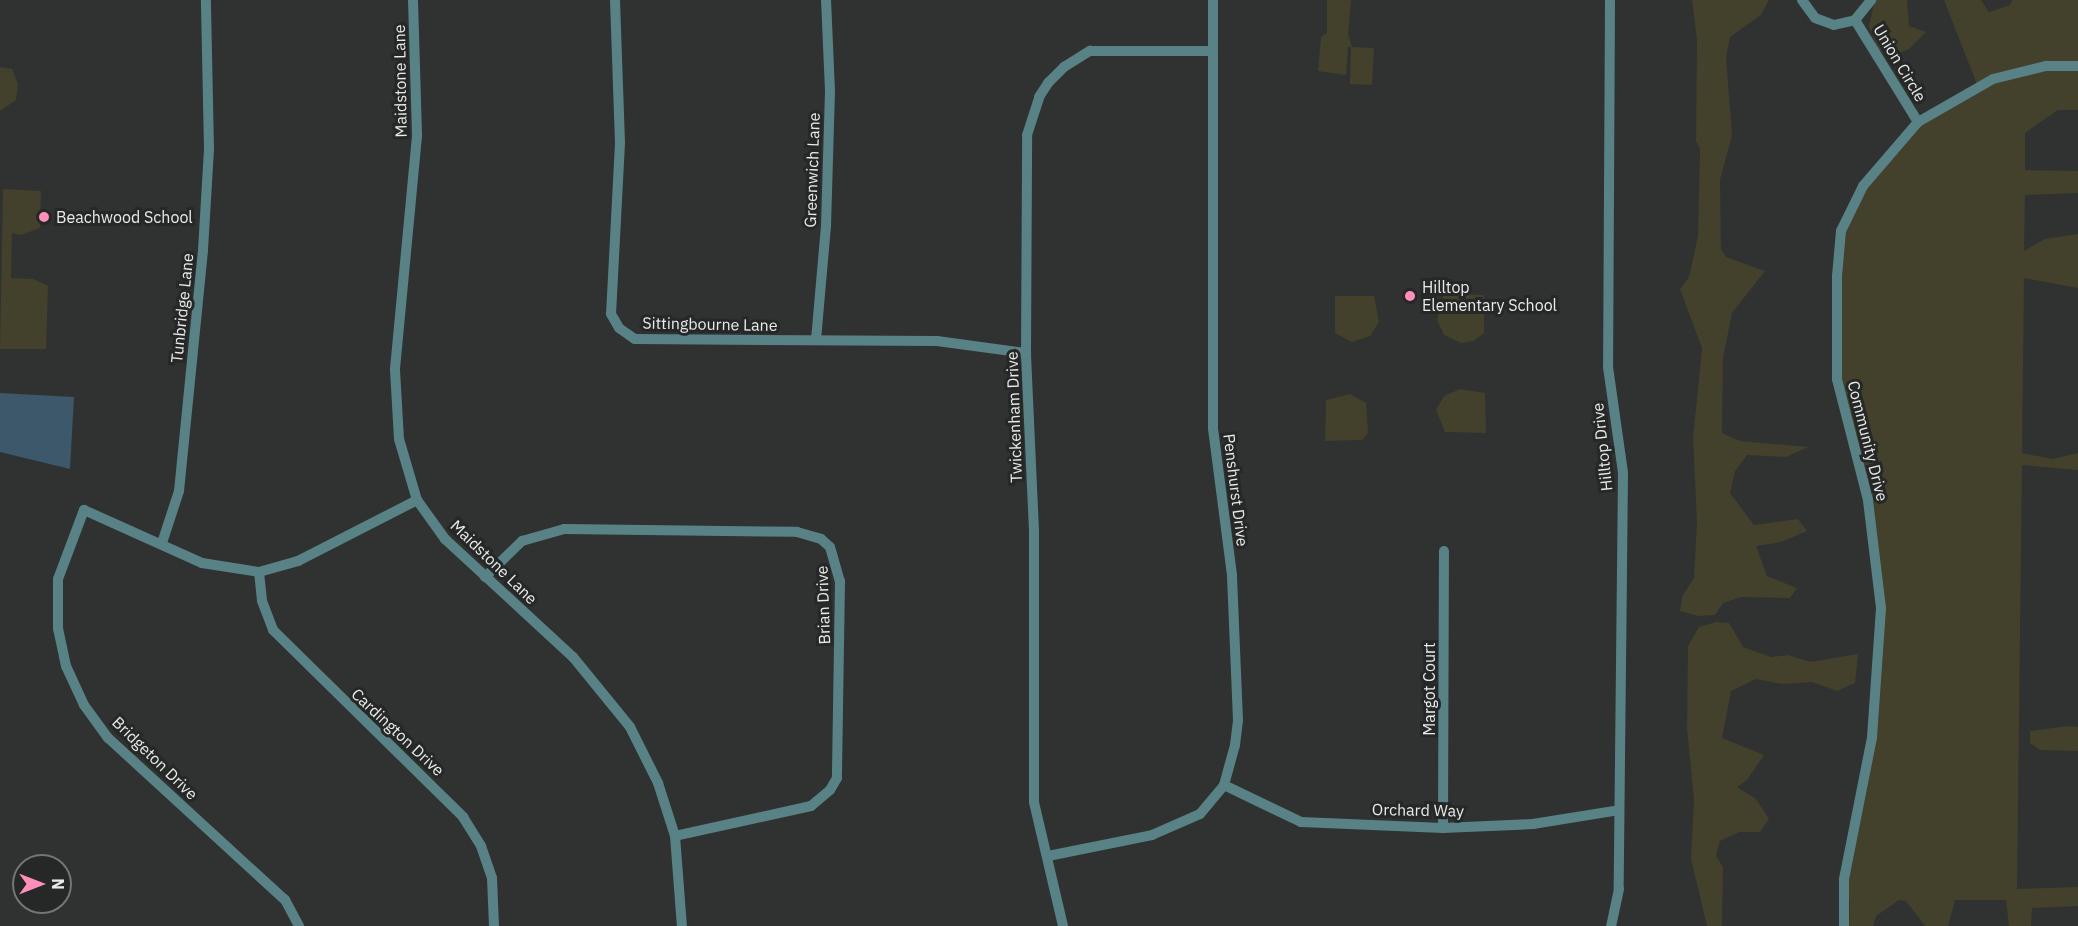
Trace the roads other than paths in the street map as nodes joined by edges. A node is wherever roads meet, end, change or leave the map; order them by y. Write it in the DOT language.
graph roads {
  1 [pos="206,0"];
  2 [pos="412,0"];
  3 [pos="615,0"];
  4 [pos="826,0"];
  5 [pos="1213,0"];
  6 [pos="1610,0"];
  7 [pos="1802,0"];
  8 [pos="1871,0"];
  9 [pos="1856,20"];
  10 [pos="1213,51"];
  11 [pos="2078,66"];
  12 [pos="1918,122"];
  13 [pos="816,340"];
  14 [pos="1026,353"];
  15 [pos="417,500"];
  16 [pos="162,543"];
  17 [pos="1444,551"];
  18 [pos="259,572"];
  19 [pos="485,577"];
  20 [pos="1224,784"];
  21 [pos="1619,810"];
  22 [pos="1443,828"];
  23 [pos="675,836"];
  24 [pos="1048,856"];
  25 [pos="299,926"];
  26 [pos="494,926"];
  27 [pos="682,926"];
  28 [pos="1063,926"];
  29 [pos="1611,926"];
  30 [pos="1844,926"];
  1 -- 16 [label="street, Tunbridge Lane"];
  2 -- 15 [label="street, Maidstone Lane"];
  3 -- 13 [label="street, Sittingbourne Lane"];
  4 -- 13 [label="street, Greenwich Lane"];
  5 -- 10 [label="street, Penshurst Drive"];
  6 -- 21 [label="street, Hilltop Drive"];
  7 -- 9 [label="street, Union Circle"];
  8 -- 9 [label="street, Union Circle"];
  9 -- 12 [label="street, Union Circle"];
  10 -- 14 [label="street, Twickenham Drive"];
  10 -- 20 [label="street, Penshurst Drive"];
  11 -- 12 [label="street, Community Drive"];
  12 -- 30 [label="street, Community Drive"];
  13 -- 14 [label="street, Sittingbourne Lane"];
  14 -- 24 [label="street, Twickenham Drive"];
  15 -- 18 [label="street"];
  15 -- 19 [label="street, Maidstone Lane"];
  16 -- 18 [label="street"];
  16 -- 25 [label="street, Bridgeton Drive"];
  17 -- 22 [label="street, Margot Court"];
  18 -- 26 [label="street, Cardington Drive"];
  19 -- 23 [label="street, Maidstone Lane"];
  19 -- 23 [label="street, Brian Drive"];
  20 -- 22 [label="street, Orchard Way"];
  20 -- 24 [label="street, Penshurst Drive"];
  21 -- 22 [label="street, Orchard Way"];
  21 -- 29 [label="street, Hilltop Drive"];
  23 -- 27 [label="street, Maidstone Lane"];
  24 -- 28 [label="street, Twickenham Drive"];
}
